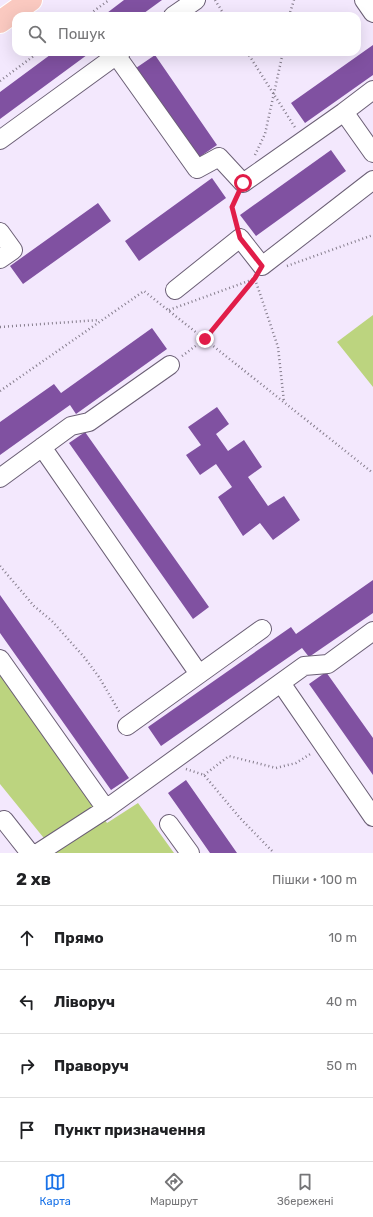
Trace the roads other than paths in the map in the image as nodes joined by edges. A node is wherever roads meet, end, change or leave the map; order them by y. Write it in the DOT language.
graph roads {
  1 [pos="31,0"];
  2 [pos="196,0"];
  3 [pos="364,0"];
  4 [pos="14,12"];
  5 [pos="179,12"];
  6 [pos="12,13"];
  7 [pos="373,13"];
  8 [pos="0,22"];
  9 [pos="115,56"];
  10 [pos="119,56"];
  11 [pos="373,90"];
  12 [pos="344,112"];
  13 [pos="0,140"];
  14 [pos="373,152"];
  15 [pos="373,180"];
  16 [pos="0,232"];
  17 [pos="0,260"];
  18 [pos="175,290"];
  19 [pos="170,365"];
  20 [pos="42,447"];
  21 [pos="0,478"];
  22 [pos="262,629"];
  23 [pos="373,631"];
  24 [pos="0,659"];
  25 [pos="199,674"];
  26 [pos="281,683"];
  27 [pos="127,726"];
  28 [pos="106,809"];
  29 [pos="373,817"];
  30 [pos="4,820"];
  31 [pos="169,824"];
  32 [pos="30,853"];
  33 [pos="38,853"];
  34 [pos="190,853"];
  1 -- 4 [label="main road"];
  2 -- 5 [label="street"];
  3 -- 7 [label="street"];
  6 -- 8 [label="main road"];
  9 -- 13 [label="street"];
  10 -- 12 [label="street"];
  11 -- 12 [label="street"];
  12 -- 14 [label="street"];
  15 -- 18 [label="street"];
  16 -- 17 [label="street"];
  19 -- 20 [label="street"];
  20 -- 21 [label="street"];
  20 -- 25 [label="street"];
  22 -- 25 [label="street"];
  23 -- 26 [label="street"];
  24 -- 28 [label="street"];
  25 -- 27 [label="street"];
  26 -- 28 [label="street"];
  26 -- 29 [label="street"];
  28 -- 33 [label="street"];
  30 -- 32 [label="street"];
  31 -- 34 [label="street"];
}
